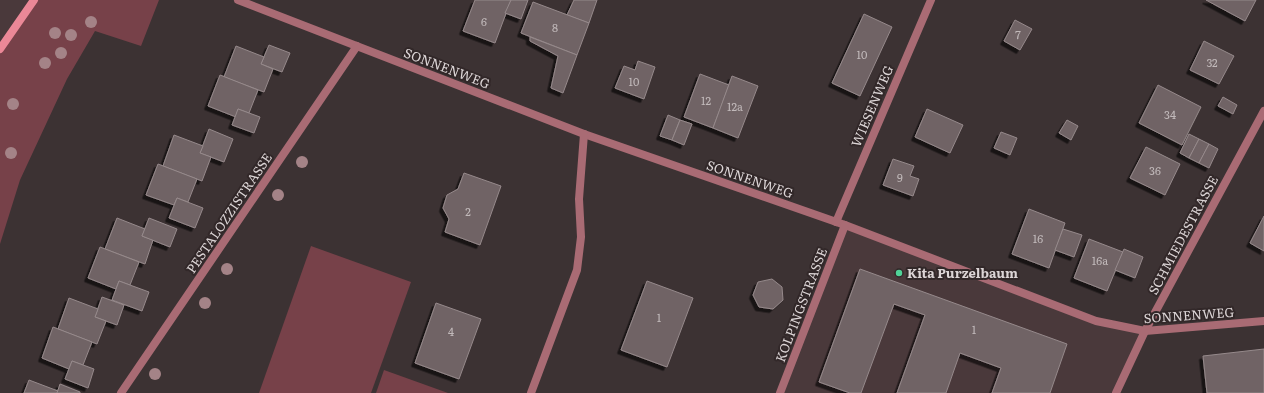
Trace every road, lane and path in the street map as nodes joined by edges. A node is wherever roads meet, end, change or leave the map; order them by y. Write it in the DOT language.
graph roads {
  1 [pos="34,0"];
  2 [pos="238,0"];
  3 [pos="931,0"];
  4 [pos="357,46"];
  5 [pos="0,49"];
  6 [pos="1264,111"];
  7 [pos="584,134"];
  8 [pos="836,222"];
  9 [pos="845,225"];
  10 [pos="1264,321"];
  11 [pos="1145,331"];
  12 [pos="121,393"];
  13 [pos="531,393"];
  14 [pos="780,393"];
  15 [pos="1116,393"];
  1 -- 5 [label="main road"];
  2 -- 4 [label="street, SONNENWEG"];
  3 -- 8 [label="street, WIESENWEG"];
  4 -- 7 [label="street, SONNENWEG"];
  4 -- 12 [label="street, PESTALOZZISTRASSE"];
  6 -- 11 [label="street, SCHMIEDESTRASSE"];
  7 -- 8 [label="street, SONNENWEG"];
  7 -- 13 [label="street"];
  8 -- 9 [label="street, SONNENWEG"];
  9 -- 11 [label="street, SONNENWEG"];
  9 -- 14 [label="street, KOLPINGSTRASSE"];
  10 -- 11 [label="street, SONNENWEG"];
  11 -- 15 [label="street, SCHMIEDESTRASSE"];
}
